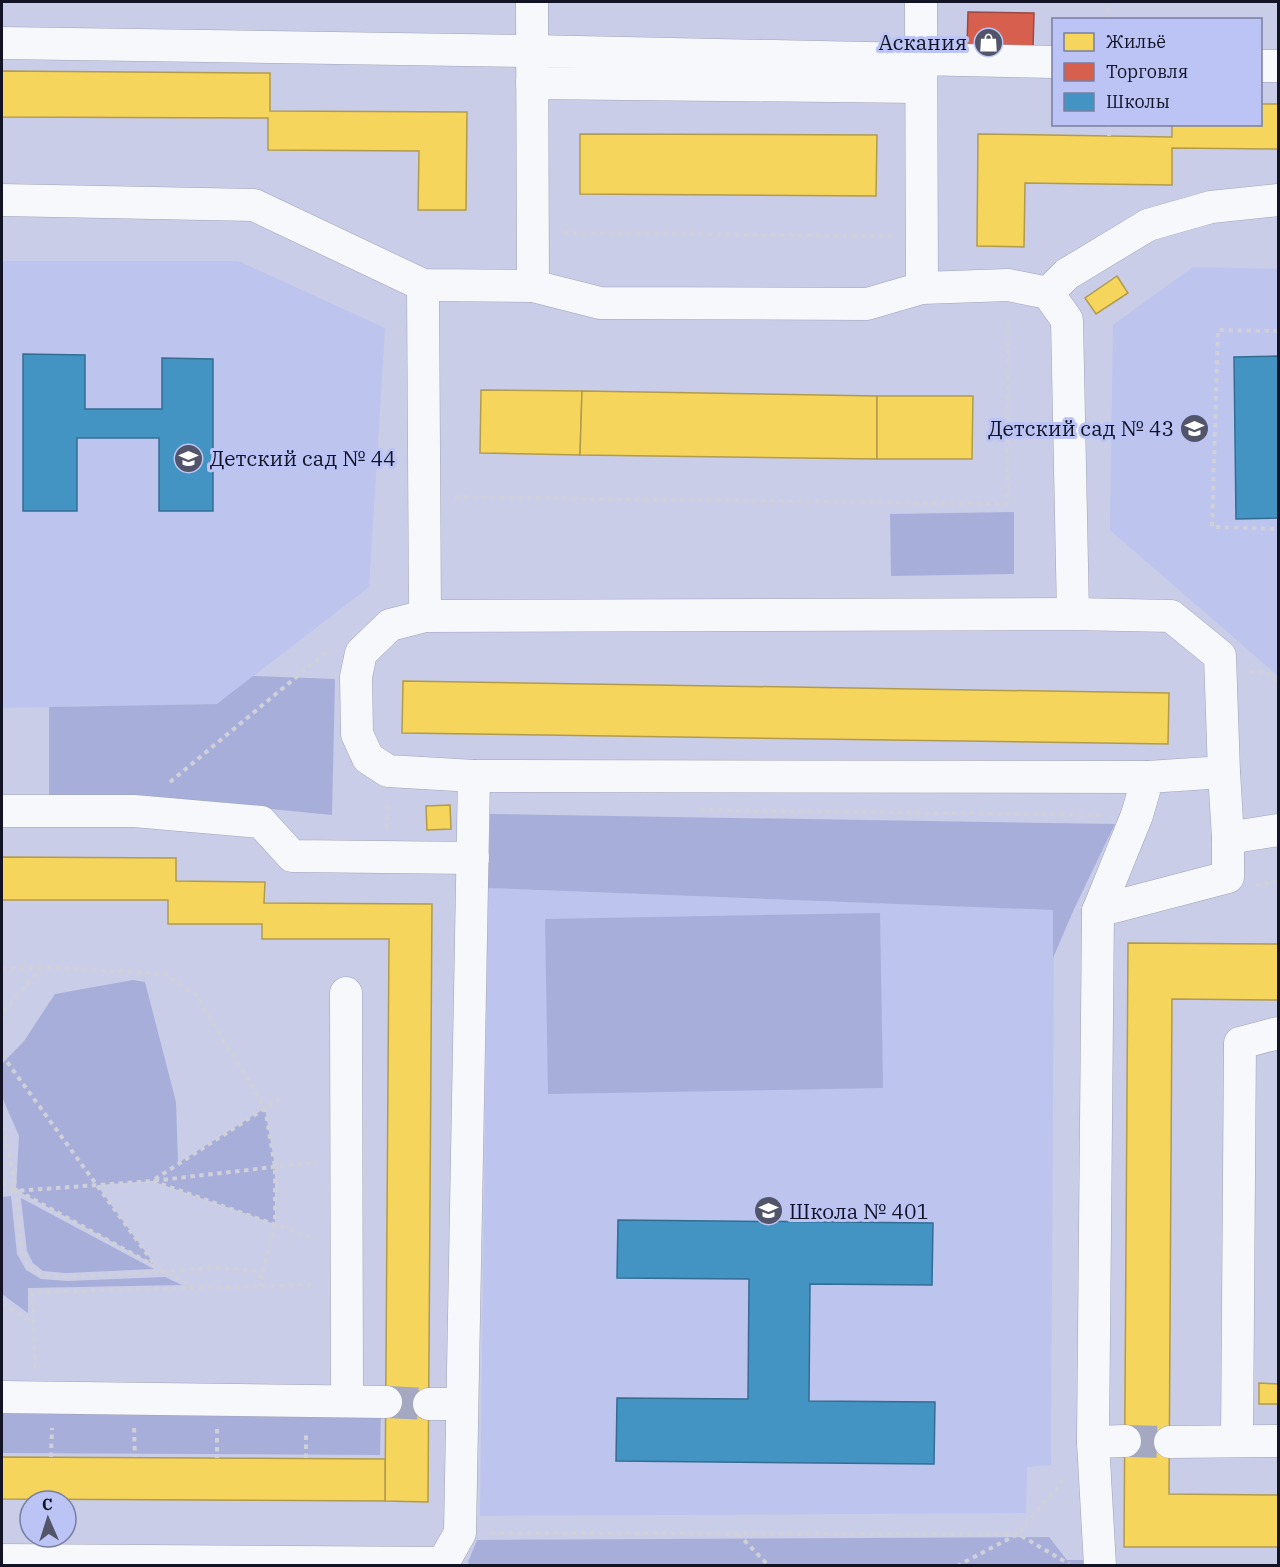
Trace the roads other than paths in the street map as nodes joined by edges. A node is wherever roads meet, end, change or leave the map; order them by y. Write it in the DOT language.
graph roads {
  1 [pos="532,2"];
  2 [pos="921,2"];
  3 [pos="2,43"];
  4 [pos="532,51"];
  5 [pos="1052,62"];
  6 [pos="1262,66"];
  7 [pos="1278,66"];
  8 [pos="921,73"];
  9 [pos="532,83"];
  10 [pos="1278,200"];
  11 [pos="2,201"];
  12 [pos="423,285"];
  13 [pos="533,286"];
  14 [pos="922,288"];
  15 [pos="1048,293"];
  16 [pos="1073,614"];
  17 [pos="425,616"];
  18 [pos="1224,772"];
  19 [pos="474,776"];
  20 [pos="1148,777"];
  21 [pos="2,811"];
  22 [pos="1278,830"];
  23 [pos="1228,838"];
  24 [pos="473,858"];
  25 [pos="1098,911"];
  26 [pos="346,993"];
  27 [pos="1278,1033"];
  28 [pos="2,1397"];
  29 [pos="347,1401"];
  30 [pos="386,1402"];
  31 [pos="429,1404"];
  32 [pos="462,1404"];
  33 [pos="1125,1441"];
  34 [pos="1237,1441"];
  35 [pos="1278,1441"];
  36 [pos="1093,1442"];
  37 [pos="1170,1442"];
  38 [pos="2,1560"];
  39 [pos="240,1564"];
  40 [pos="444,1564"];
  41 [pos="1100,1566"];
  1 -- 4 [label="lane"];
  2 -- 8 [label="lane"];
  3 -- 4 [label="lane"];
  4 -- 8 [label="lane"];
  4 -- 9 [label="lane"];
  5 -- 8 [label="lane"];
  6 -- 7 [label="lane"];
  8 -- 9 [label="lane"];
  8 -- 14 [label="lane"];
  9 -- 13 [label="lane"];
  10 -- 15 [label="lane"];
  11 -- 12 [label="lane"];
  12 -- 13 [label="lane"];
  12 -- 17 [label="lane"];
  13 -- 14 [label="lane"];
  14 -- 15 [label="lane"];
  15 -- 16 [label="lane"];
  16 -- 17 [label="lane"];
  16 -- 18 [label="lane"];
  17 -- 19 [label="lane"];
  18 -- 20 [label="lane"];
  18 -- 23 [label="lane"];
  19 -- 20 [label="lane"];
  19 -- 24 [label="lane"];
  20 -- 25 [label="lane"];
  21 -- 24 [label="lane"];
  22 -- 23 [label="lane"];
  23 -- 25 [label="lane"];
  24 -- 32 [label="lane"];
  25 -- 36 [label="lane"];
  26 -- 29 [label="lane"];
  27 -- 34 [label="lane"];
  28 -- 29 [label="lane"];
  29 -- 30 [label="lane"];
  31 -- 32 [label="lane"];
  32 -- 40 [label="lane"];
  33 -- 36 [label="lane"];
  34 -- 35 [label="lane"];
  34 -- 37 [label="lane"];
  36 -- 41 [label="lane"];
  38 -- 39 [label="lane"];
  39 -- 40 [label="lane"];
}
